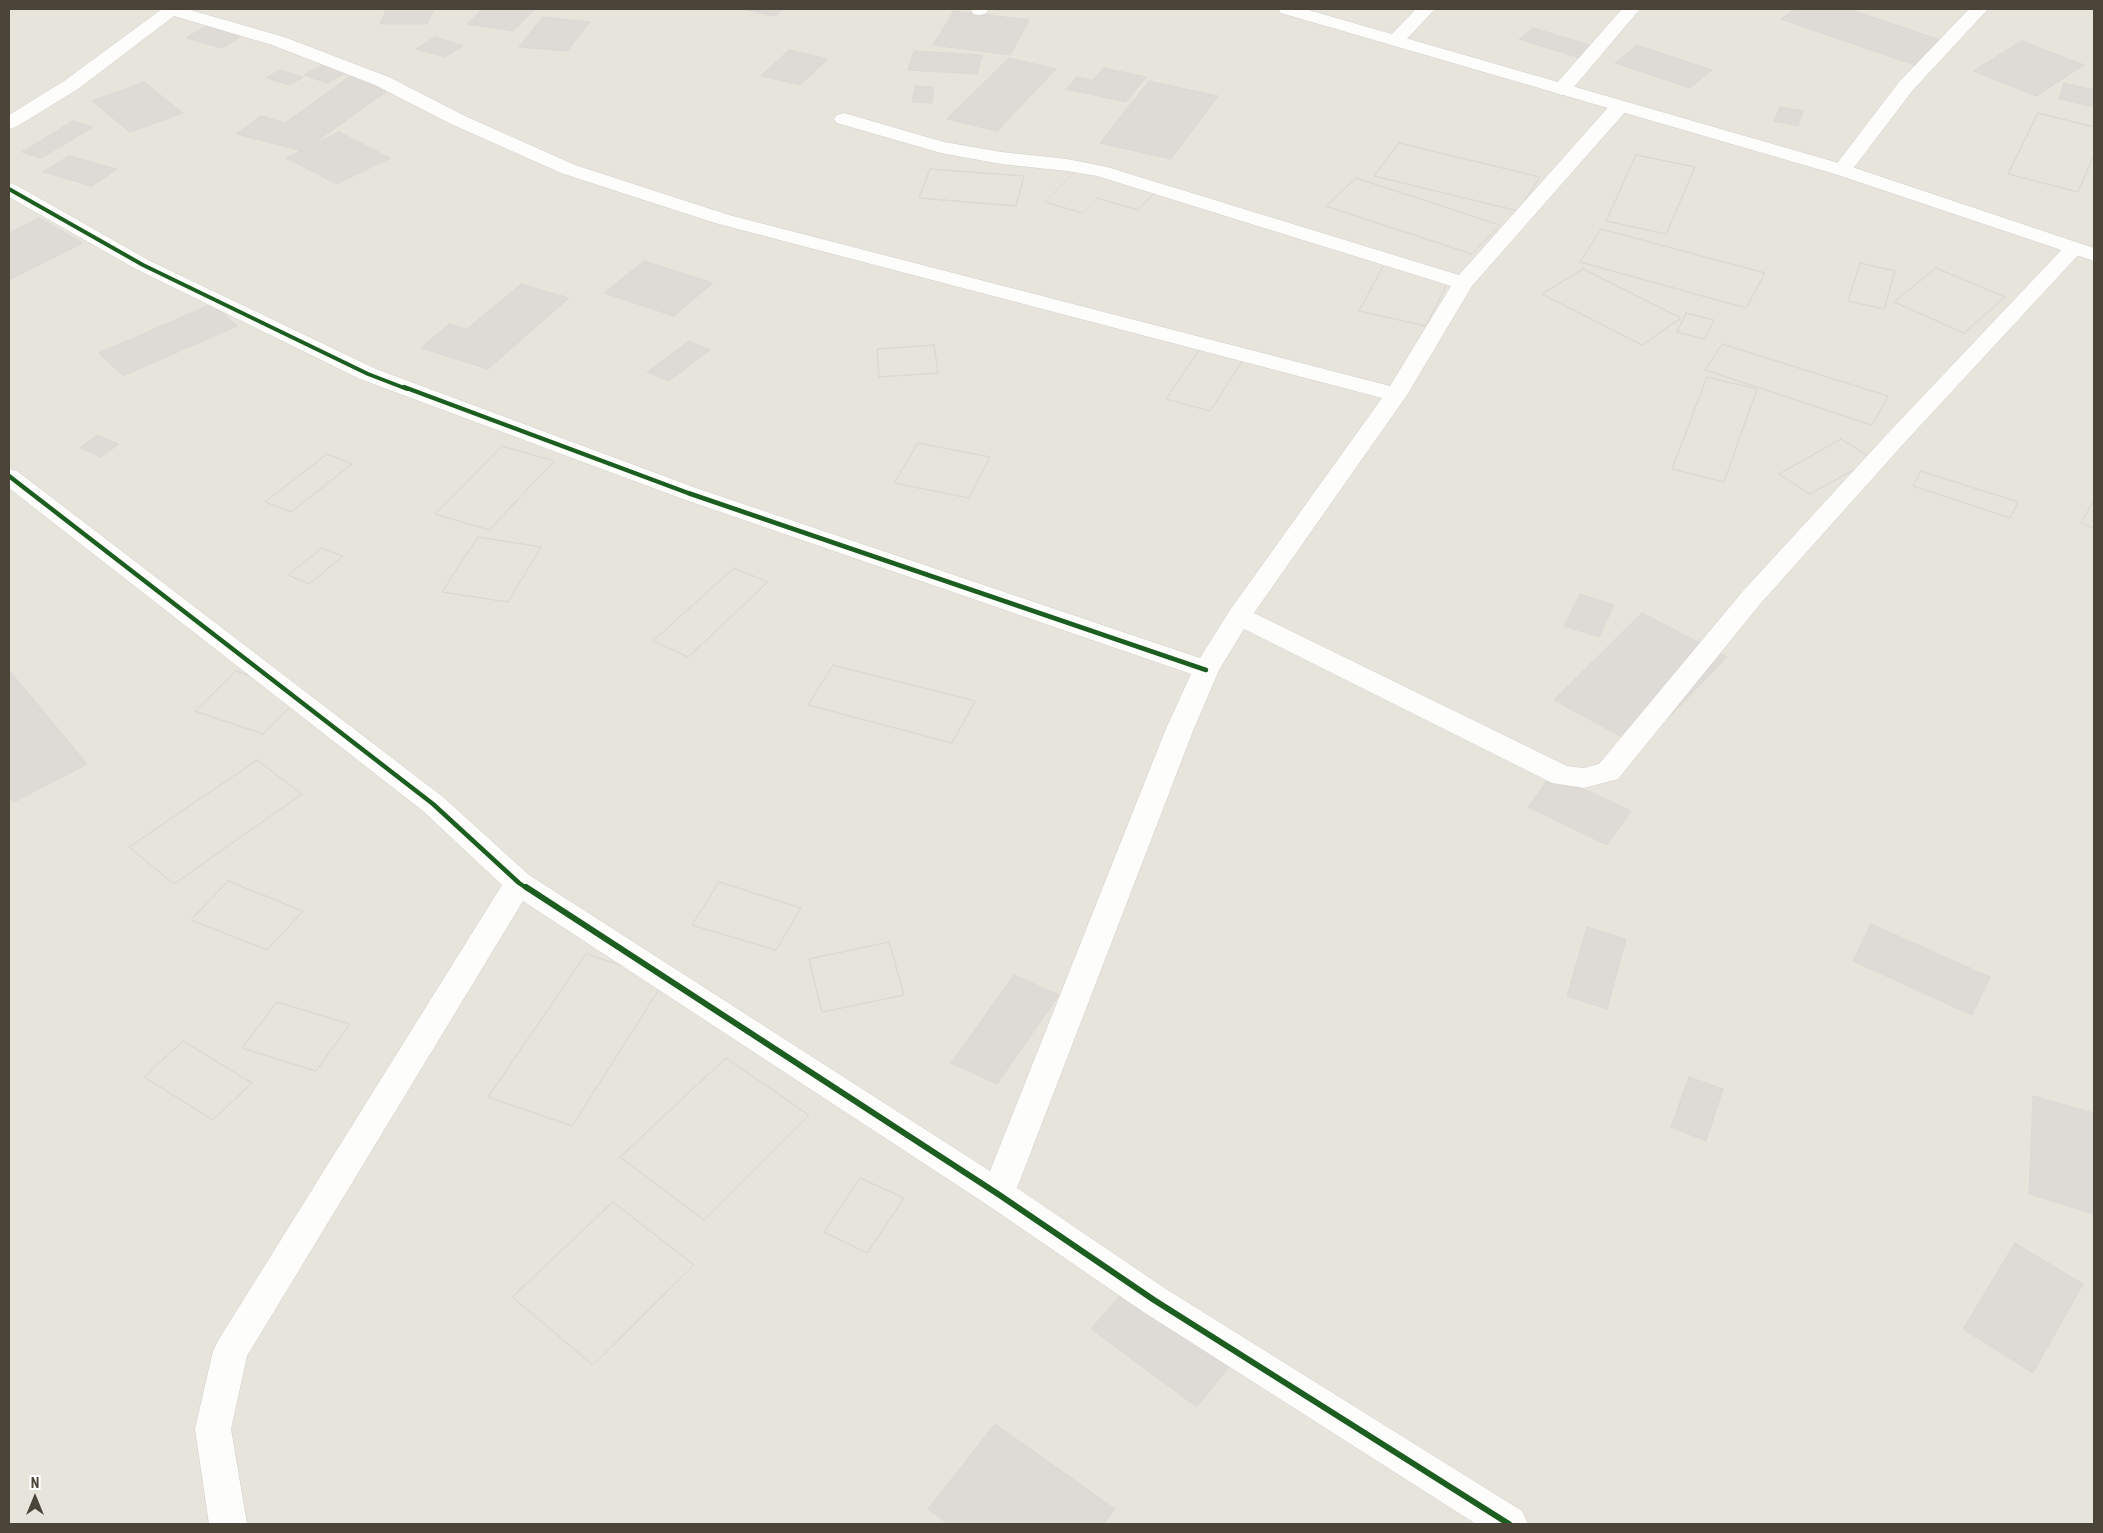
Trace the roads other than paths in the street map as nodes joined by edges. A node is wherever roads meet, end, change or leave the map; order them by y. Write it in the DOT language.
graph roads {
  1 [pos="172,9"];
  2 [pos="1286,9"];
  3 [pos="1426,9"];
  4 [pos="1631,9"];
  5 [pos="1979,9"];
  6 [pos="1397,40"];
  7 [pos="1562,89"];
  8 [pos="1620,106"];
  9 [pos="844,118"];
  10 [pos="9,123"];
  11 [pos="1842,170"];
  12 [pos="9,189"];
  13 [pos="2084,252"];
  14 [pos="1463,283"];
  15 [pos="1396,395"];
  16 [pos="9,476"];
  17 [pos="1238,616"];
  18 [pos="1206,670"];
  19 [pos="519,883"];
  20 [pos="998,1194"];
  21 [pos="228,1524"];
  22 [pos="1509,1524"];
  1 -- 10 [label="street"];
  1 -- 15 [label="street"];
  2 -- 6 [label="street"];
  3 -- 6 [label="street"];
  4 -- 7 [label="street"];
  5 -- 11 [label="street"];
  6 -- 7 [label="street"];
  7 -- 8 [label="street"];
  8 -- 11 [label="street"];
  8 -- 14 [label="street"];
  9 -- 14 [label="street"];
  11 -- 13 [label="street"];
  12 -- 18 [label="street"];
  13 -- 17 [label="street"];
  14 -- 15 [label="street"];
  15 -- 17 [label="street"];
  16 -- 19 [label="street"];
  17 -- 18 [label="street"];
  18 -- 20 [label="street"];
  19 -- 20 [label="street"];
  19 -- 21 [label="street"];
  20 -- 22 [label="street"];
}
